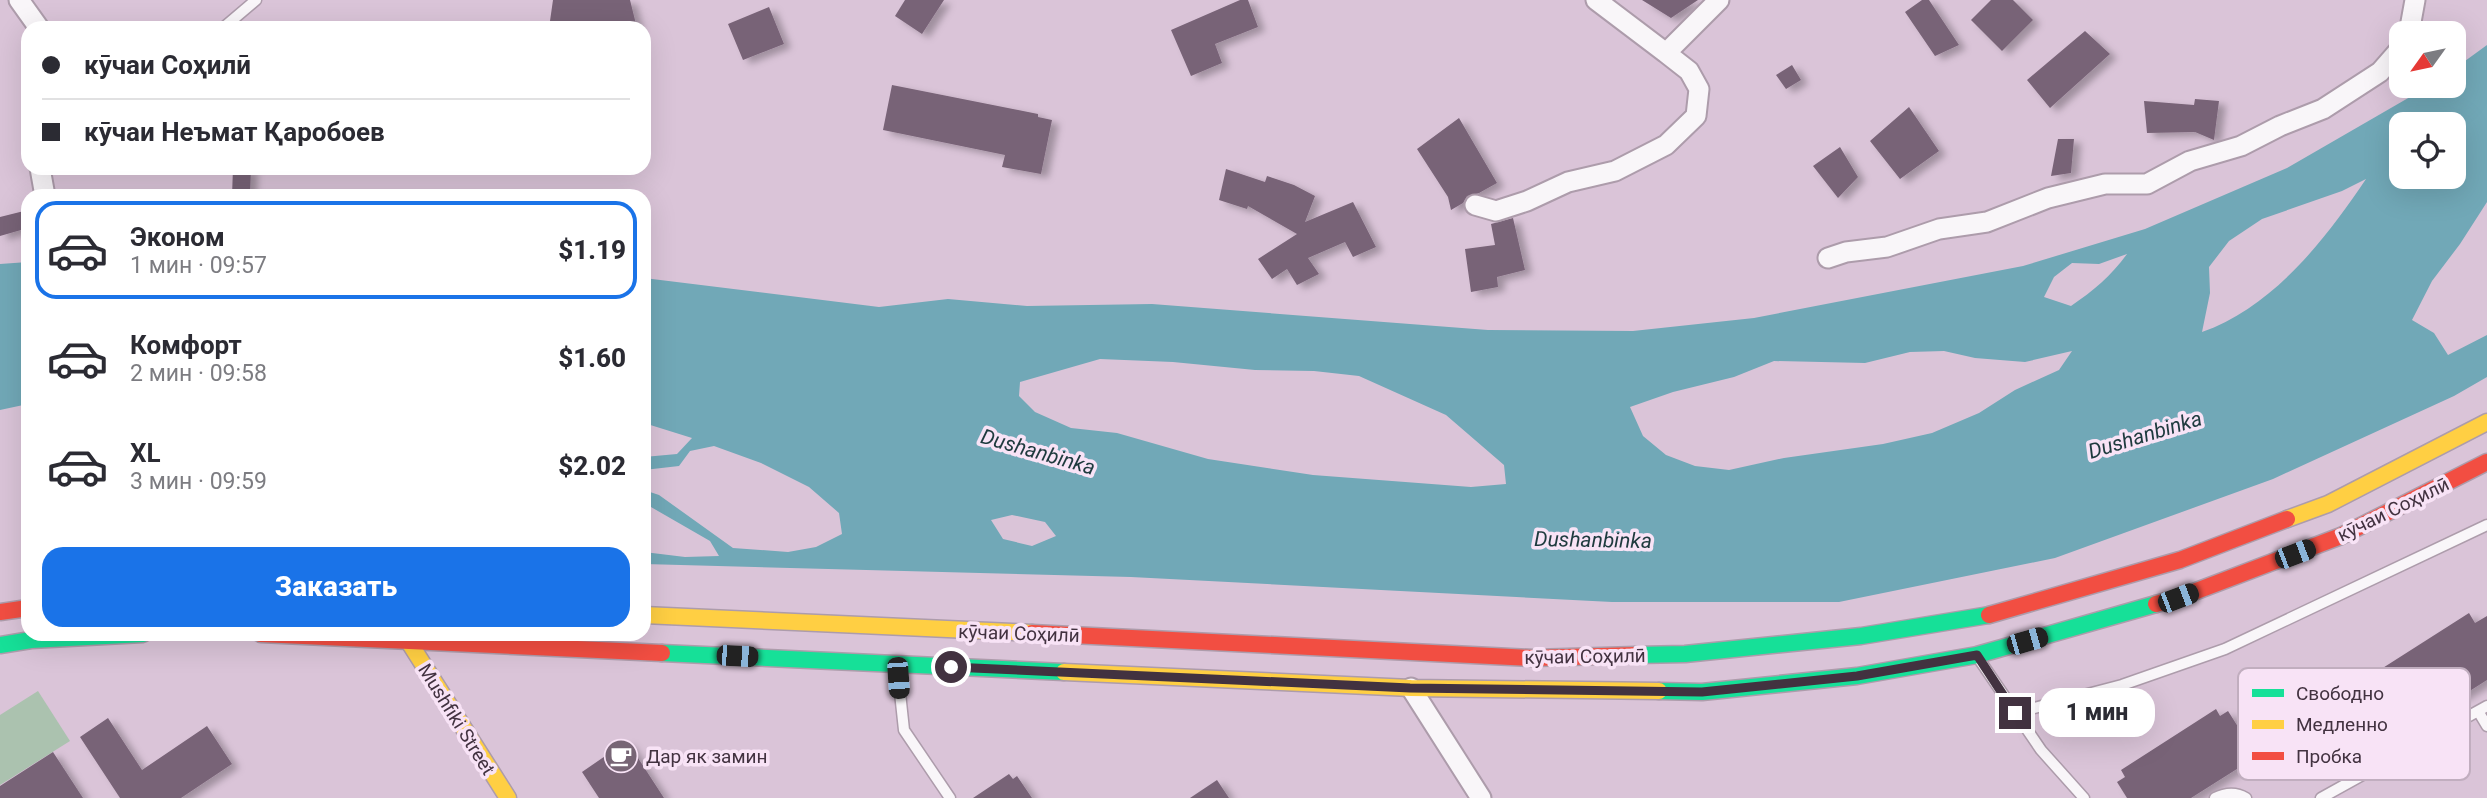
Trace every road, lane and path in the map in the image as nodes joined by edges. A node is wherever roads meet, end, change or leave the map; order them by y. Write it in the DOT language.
graph roads {
  1 [pos="19,0"];
  2 [pos="256,0"];
  3 [pos="1596,0"];
  4 [pos="1718,0"];
  5 [pos="2415,0"];
  6 [pos="34,21"];
  7 [pos="231,21"];
  8 [pos="2411,21"];
  9 [pos="1666,53"];
  10 [pos="2389,62"];
  11 [pos="1475,205"];
  12 [pos="1828,258"];
  13 [pos="2487,422"];
  14 [pos="2487,462"];
  15 [pos="2487,525"];
  16 [pos="21,609"];
  17 [pos="0,612"];
  18 [pos="651,615"];
  19 [pos="25,641"];
  20 [pos="408,641"];
  21 [pos="446,641"];
  22 [pos="0,645"];
  23 [pos="1977,655"];
  24 [pos="897,664"];
  25 [pos="1410,688"];
  26 [pos="2482,708"];
  27 [pos="2015,713"];
  28 [pos="2487,726"];
  29 [pos="2353,780"];
  30 [pos="508,798"];
  31 [pos="950,798"];
  32 [pos="1481,798"];
  33 [pos="2084,798"];
  34 [pos="2215,798"];
  35 [pos="2246,798"];
  36 [pos="2321,798"];
  1 -- 6 [label="street"];
  2 -- 7 [label="lane"];
  3 -- 9 [label="street"];
  4 -- 9 [label="street"];
  5 -- 8 [label="street"];
  9 -- 11 [label="street"];
  10 -- 12 [label="street"];
  13 -- 18 [label="main road, кӯчаи Соҳилӣ"];
  14 -- 23 [label="main road, кӯчаи Соҳилӣ"];
  15 -- 27 [label="lane"];
  16 -- 17 [label="main road"];
  19 -- 22 [label="main road"];
  20 -- 30 [label="main road, Mushfiki Street"];
  21 -- 24 [label="main road, кӯчаи Соҳилӣ"];
  23 -- 25 [label="main road, кӯчаи Соҳилӣ"];
  23 -- 27 [label="lane"];
  24 -- 25 [label="main road, кӯчаи Соҳилӣ"];
  24 -- 31 [label="lane"];
  25 -- 32 [label="street"];
  26 -- 28 [label="lane"];
  27 -- 33 [label="lane"];
  29 -- 36 [label="lane"];
  34 -- 35 [label="lane"];
}
